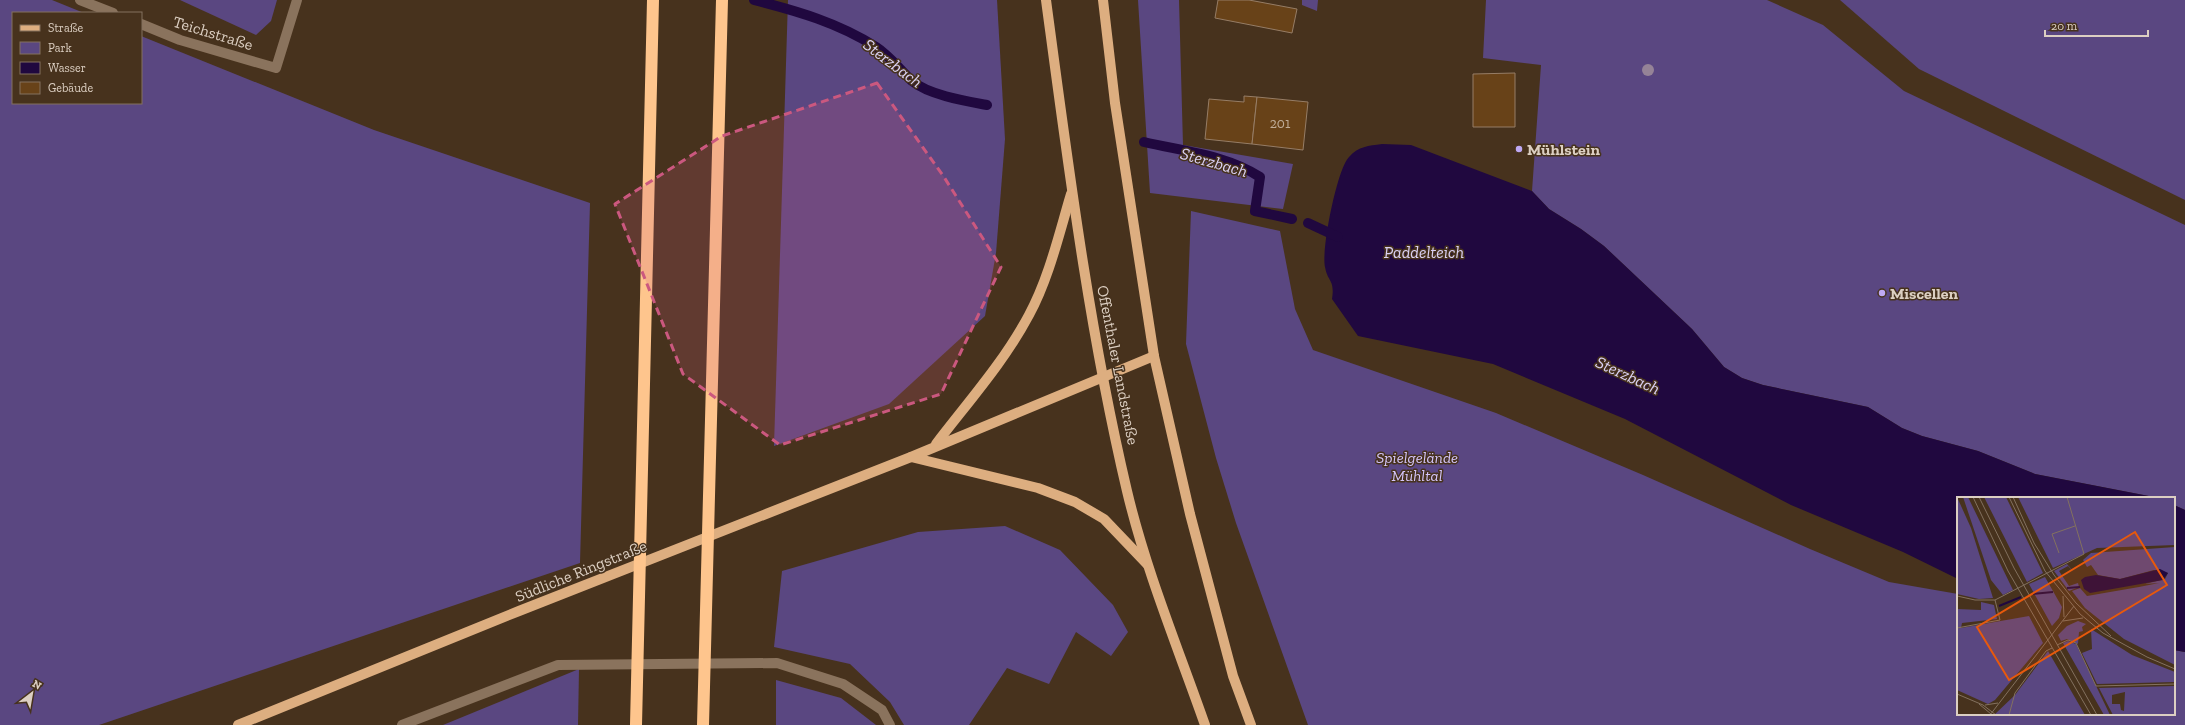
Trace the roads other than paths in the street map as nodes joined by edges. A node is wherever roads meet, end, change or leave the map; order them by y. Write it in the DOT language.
graph roads {
  1 [pos="80,0"];
  2 [pos="297,0"];
  3 [pos="653,0"];
  4 [pos="722,0"];
  5 [pos="1046,0"];
  6 [pos="1103,0"];
  7 [pos="110,12"];
  8 [pos="142,24"];
  9 [pos="1072,192"];
  10 [pos="1154,356"];
  11 [pos="1104,376"];
  12 [pos="935,445"];
  13 [pos="911,456"];
  14 [pos="1149,566"];
  15 [pos="238,725"];
  16 [pos="402,725"];
  17 [pos="636,725"];
  18 [pos="703,725"];
  19 [pos="890,725"];
  20 [pos="1205,725"];
  21 [pos="1251,725"];
  1 -- 7 [label="lane"];
  2 -- 8 [label="lane, Teichstraße"];
  3 -- 17 [label="highway, bridge"];
  4 -- 18 [label="highway, bridge"];
  5 -- 9 [label="main road, Offenthaler Landstraße"];
  6 -- 10 [label="main road"];
  9 -- 11 [label="main road, Offenthaler Landstraße"];
  9 -- 12 [label="main road"];
  10 -- 11 [label="main road, Südliche Ringstraße"];
  10 -- 21 [label="main road"];
  11 -- 12 [label="main road, Südliche Ringstraße"];
  11 -- 14 [label="main road, Offenthaler Landstraße"];
  12 -- 13 [label="main road, Südliche Ringstraße"];
  13 -- 14 [label="main road"];
  13 -- 15 [label="main road, Südliche Ringstraße"];
  14 -- 20 [label="main road, Offenthaler Landstraße"];
  16 -- 19 [label="lane"];
}
